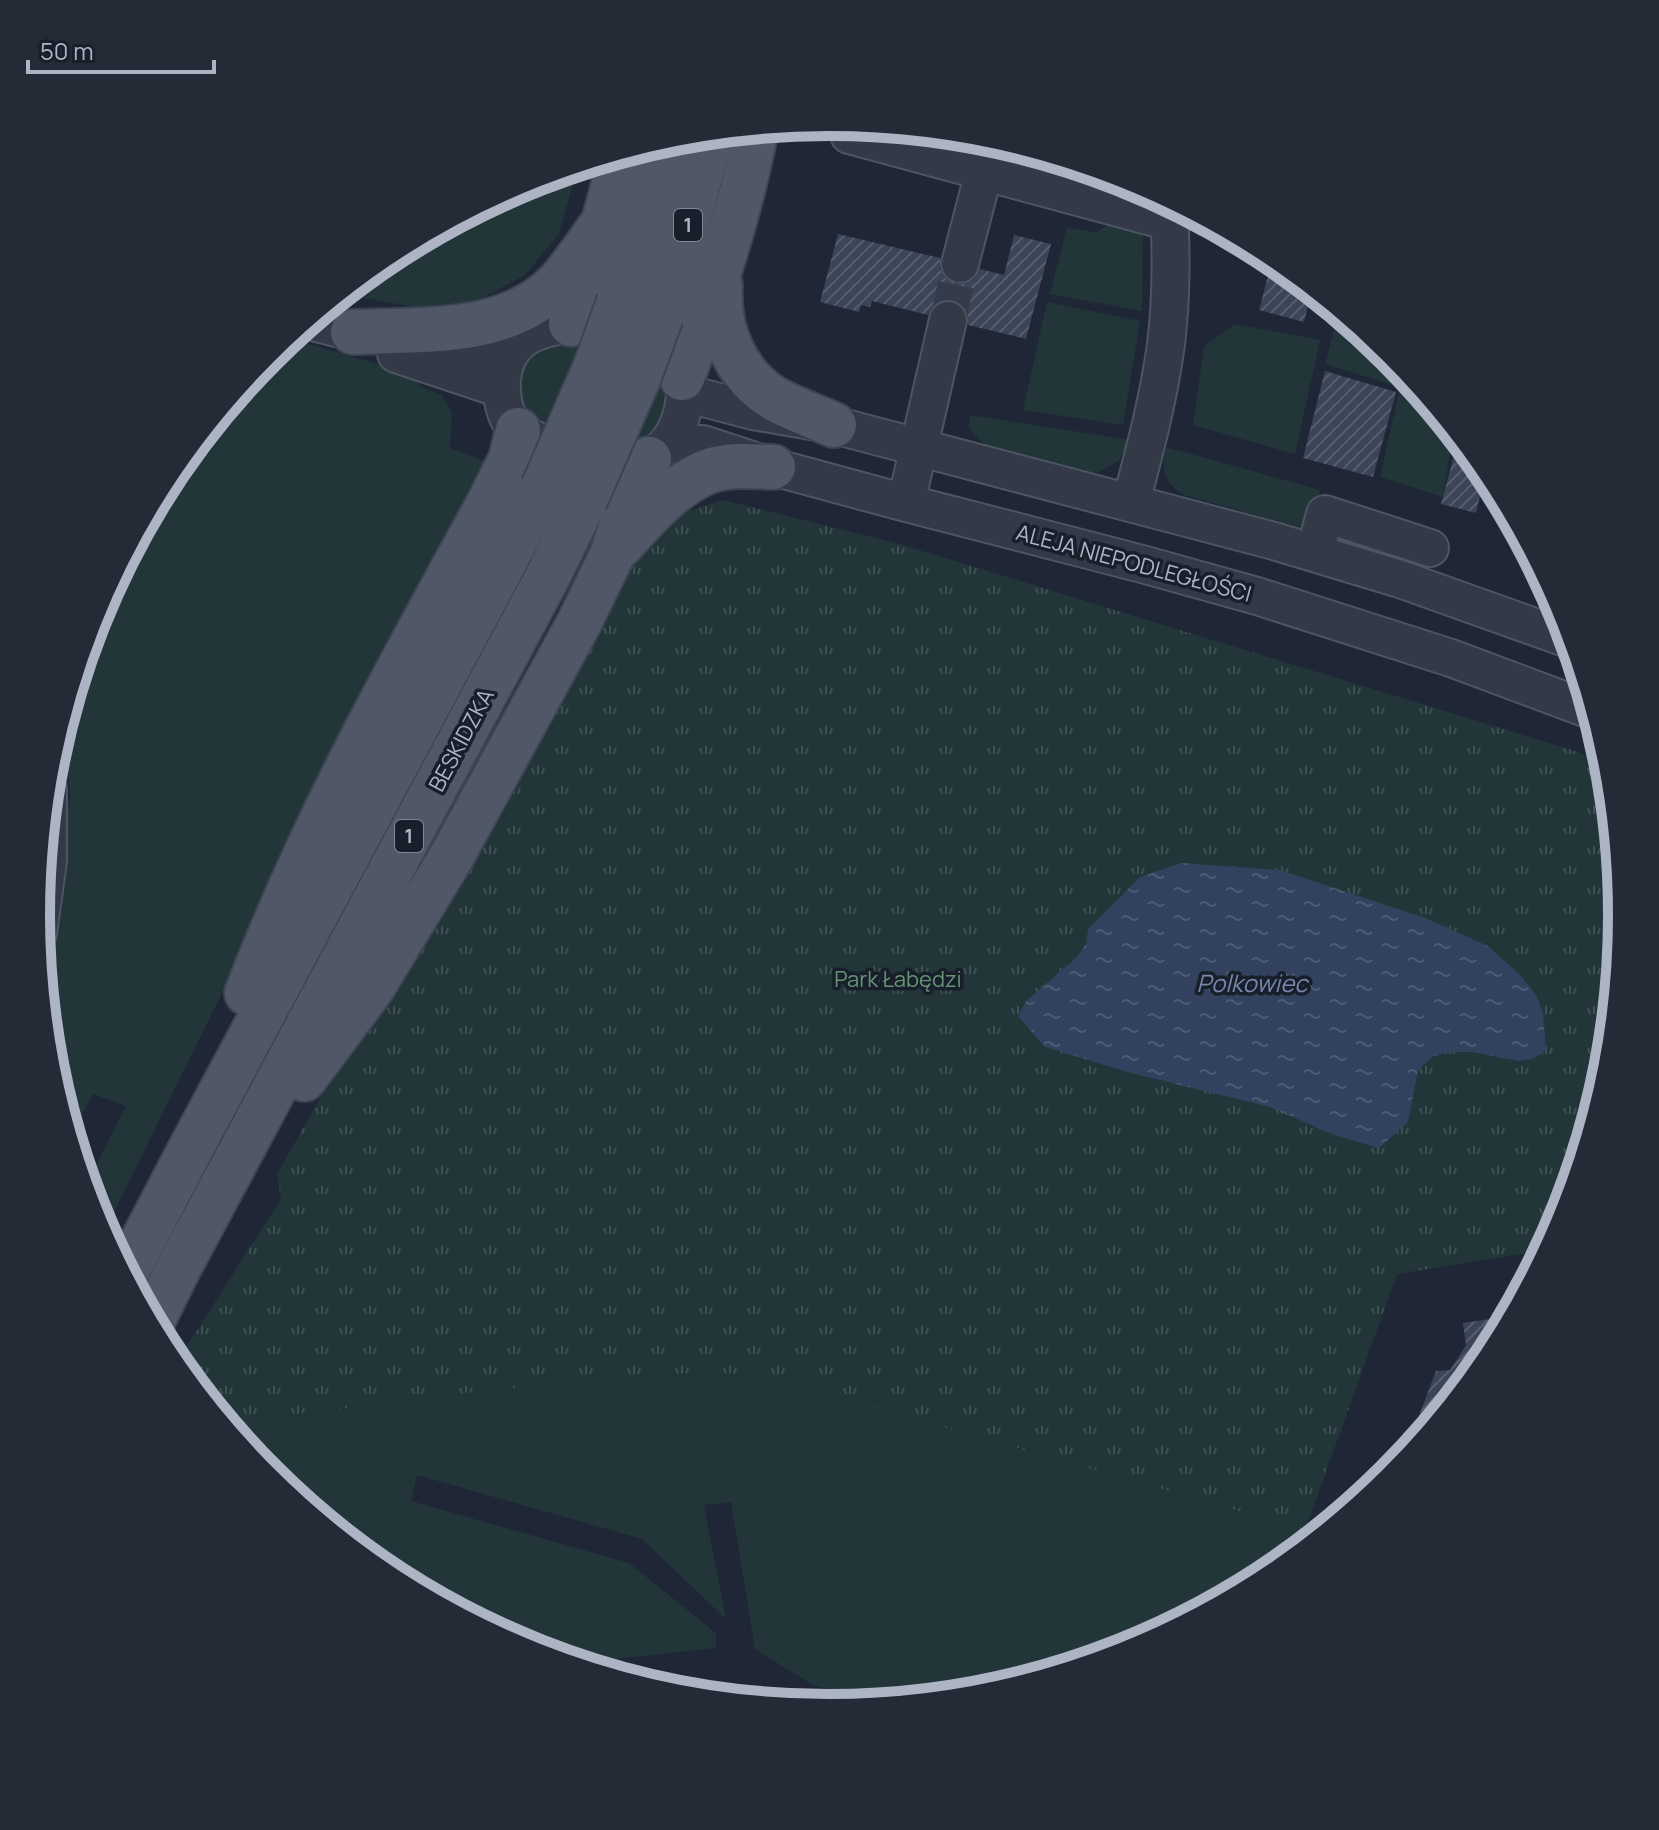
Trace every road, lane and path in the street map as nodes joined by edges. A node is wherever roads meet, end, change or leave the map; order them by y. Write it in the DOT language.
graph roads {
  1 [pos="854,136"];
  2 [pos="754,139"];
  3 [pos="708,145"];
  4 [pos="660,154"];
  5 [pos="619,165"];
  6 [pos="984,172"];
  7 [pos="1161,210"];
  8 [pos="1170,214"];
  9 [pos="604,222"];
  10 [pos="724,259"];
  11 [pos="960,264"];
  12 [pos="948,320"];
  13 [pos="322,324"];
  14 [pos="571,324"];
  15 [pos="353,332"];
  16 [pos="510,352"];
  17 [pos="684,385"];
  18 [pos="501,389"];
  19 [pos="834,425"];
  20 [pos="518,430"];
  21 [pos="918,446"];
  22 [pos="658,451"];
  23 [pos="773,467"];
  24 [pos="1131,502"];
  25 [pos="906,503"];
  26 [pos="1235,530"];
  27 [pos="1430,548"];
  28 [pos="1315,552"];
  29 [pos="612,555"];
  30 [pos="1214,584"];
  31 [pos="1557,635"];
  32 [pos="1580,706"];
  33 [pos="190,1150"];
  34 [pos="230,1172"];
  35 [pos="131,1263"];
  36 [pos="158,1311"];
  1 -- 6 [label="street"];
  2 -- 10 [label="main road"];
  3 -- 34 [label="main road, BESKIDZKA / 1, bridge"];
  4 -- 33 [label="main road, BESKIDZKA / 1, bridge"];
  5 -- 9 [label="main road"];
  6 -- 7 [label="street"];
  6 -- 11 [label="street"];
  8 -- 24 [label="street"];
  9 -- 14 [label="main road"];
  9 -- 15 [label="main road"];
  10 -- 17 [label="main road"];
  10 -- 19 [label="main road"];
  12 -- 21 [label="street"];
  13 -- 15 [label="street"];
  14 -- 16 [label="street"];
  14 -- 17 [label="street"];
  15 -- 16 [label="street"];
  15 -- 18 [label="street"];
  16 -- 18 [label="street"];
  17 -- 19 [label="street"];
  17 -- 22 [label="street"];
  18 -- 20 [label="street"];
  19 -- 21 [label="street"];
  20 -- 22 [label="street"];
  20 -- 33 [label="main road"];
  21 -- 24 [label="street"];
  21 -- 25 [label="street"];
  22 -- 23 [label="street, ALEJA NIEPODLEGŁOŚCI"];
  22 -- 29 [label="main road"];
  23 -- 25 [label="street, ALEJA NIEPODLEGŁOŚCI"];
  23 -- 29 [label="main road"];
  24 -- 26 [label="street"];
  25 -- 30 [label="street, ALEJA NIEPODLEGŁOŚCI"];
  26 -- 28 [label="street"];
  26 -- 30 [label="street"];
  27 -- 28 [label="street"];
  28 -- 31 [label="street"];
  29 -- 34 [label="main road"];
  30 -- 32 [label="street, ALEJA NIEPODLEGŁOŚCI"];
  33 -- 35 [label="main road, BESKIDZKA / 1"];
  34 -- 36 [label="main road, BESKIDZKA / 1"];
}
